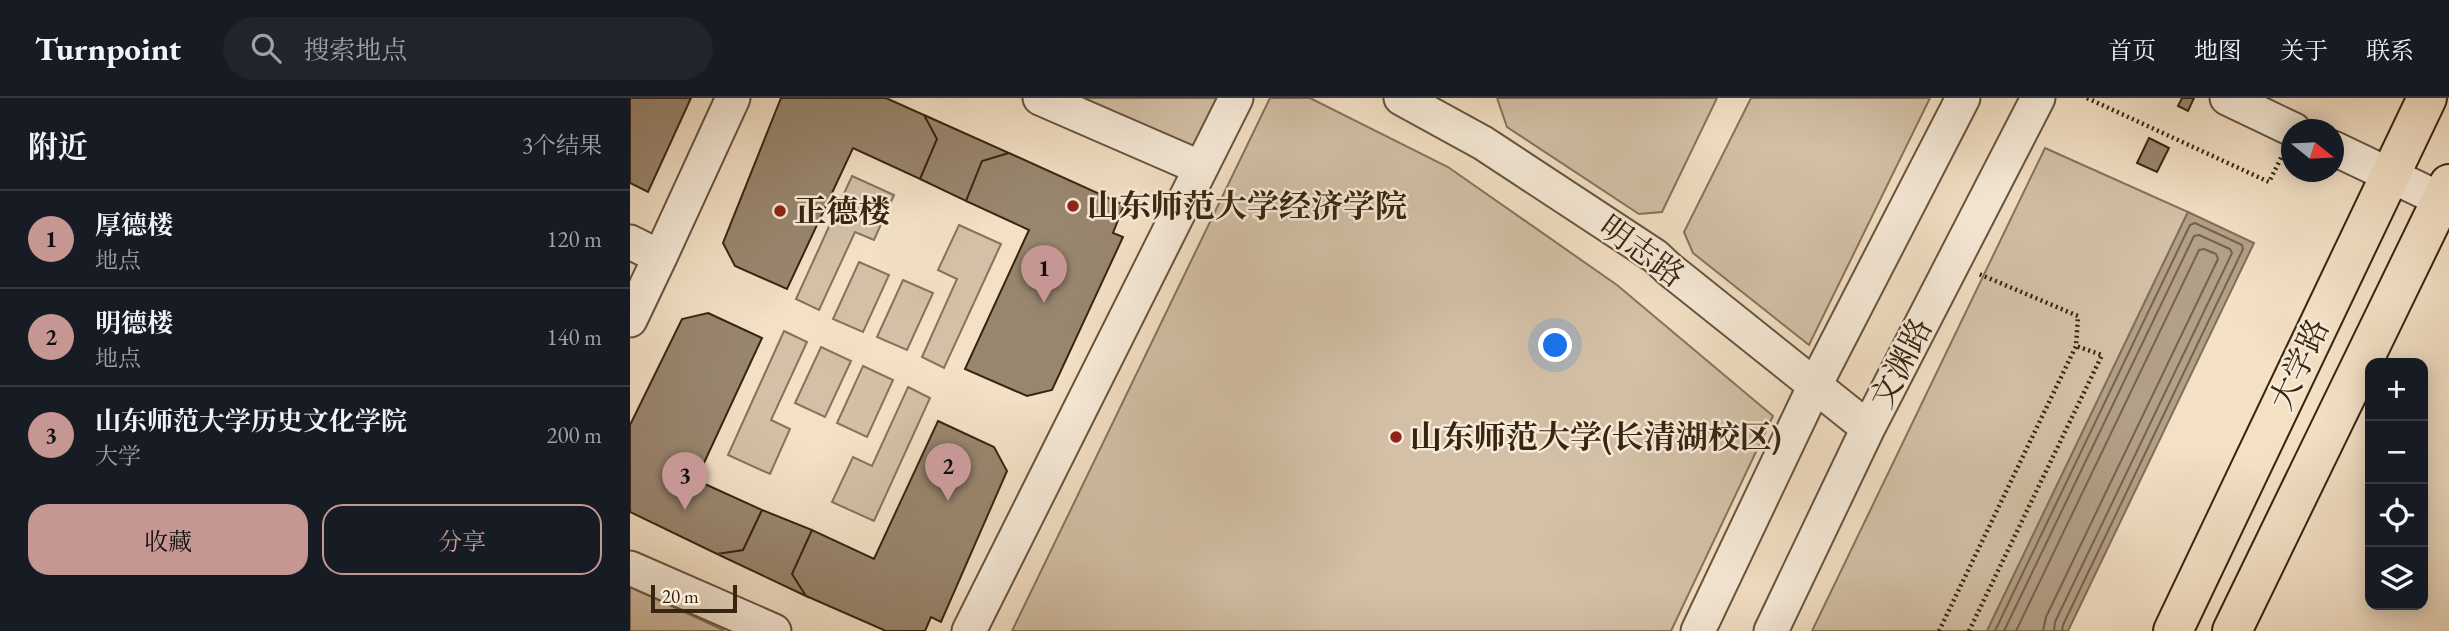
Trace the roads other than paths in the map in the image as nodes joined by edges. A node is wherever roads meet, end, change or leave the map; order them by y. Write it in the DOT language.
graph roads {
  1 [pos="733,98"];
  2 [pos="1040,98"];
  3 [pos="1236,98"];
  4 [pos="1401,98"];
  5 [pos="1963,98"];
  6 [pos="2038,98"];
  7 [pos="2227,98"];
  8 [pos="2427,98"];
  9 [pos="2281,132"];
  10 [pos="2344,153"];
  11 [pos="1201,168"];
  12 [pos="2389,175"];
  13 [pos="2445,192"];
  14 [pos="630,242"];
  15 [pos="660,257"];
  16 [pos="630,320"];
  17 [pos="1815,385"];
  18 [pos="1868,428"];
  19 [pos="630,568"];
  20 [pos="774,631"];
  21 [pos="969,631"];
  22 [pos="1698,631"];
  23 [pos="1771,631"];
  24 [pos="2173,631"];
  25 [pos="2232,631"];
  1 -- 15 [label="street"];
  2 -- 11 [label="street"];
  3 -- 11 [label="street"];
  4 -- 17 [label="street, 明志路"];
  5 -- 17 [label="street, 文渊路"];
  6 -- 18 [label="street, 文渊路"];
  7 -- 9 [label="street"];
  8 -- 12 [label="main road, 大学路"];
  10 -- 12 [label="street"];
  11 -- 21 [label="street"];
  12 -- 13 [label="street"];
  12 -- 24 [label="main road, 大学路"];
  13 -- 25 [label="main road, 大学路"];
  14 -- 15 [label="street"];
  15 -- 16 [label="street"];
  17 -- 18 [label="street, 明志路"];
  17 -- 22 [label="street, 文渊路"];
  18 -- 23 [label="street, 文渊路"];
  19 -- 20 [label="street"];
}
